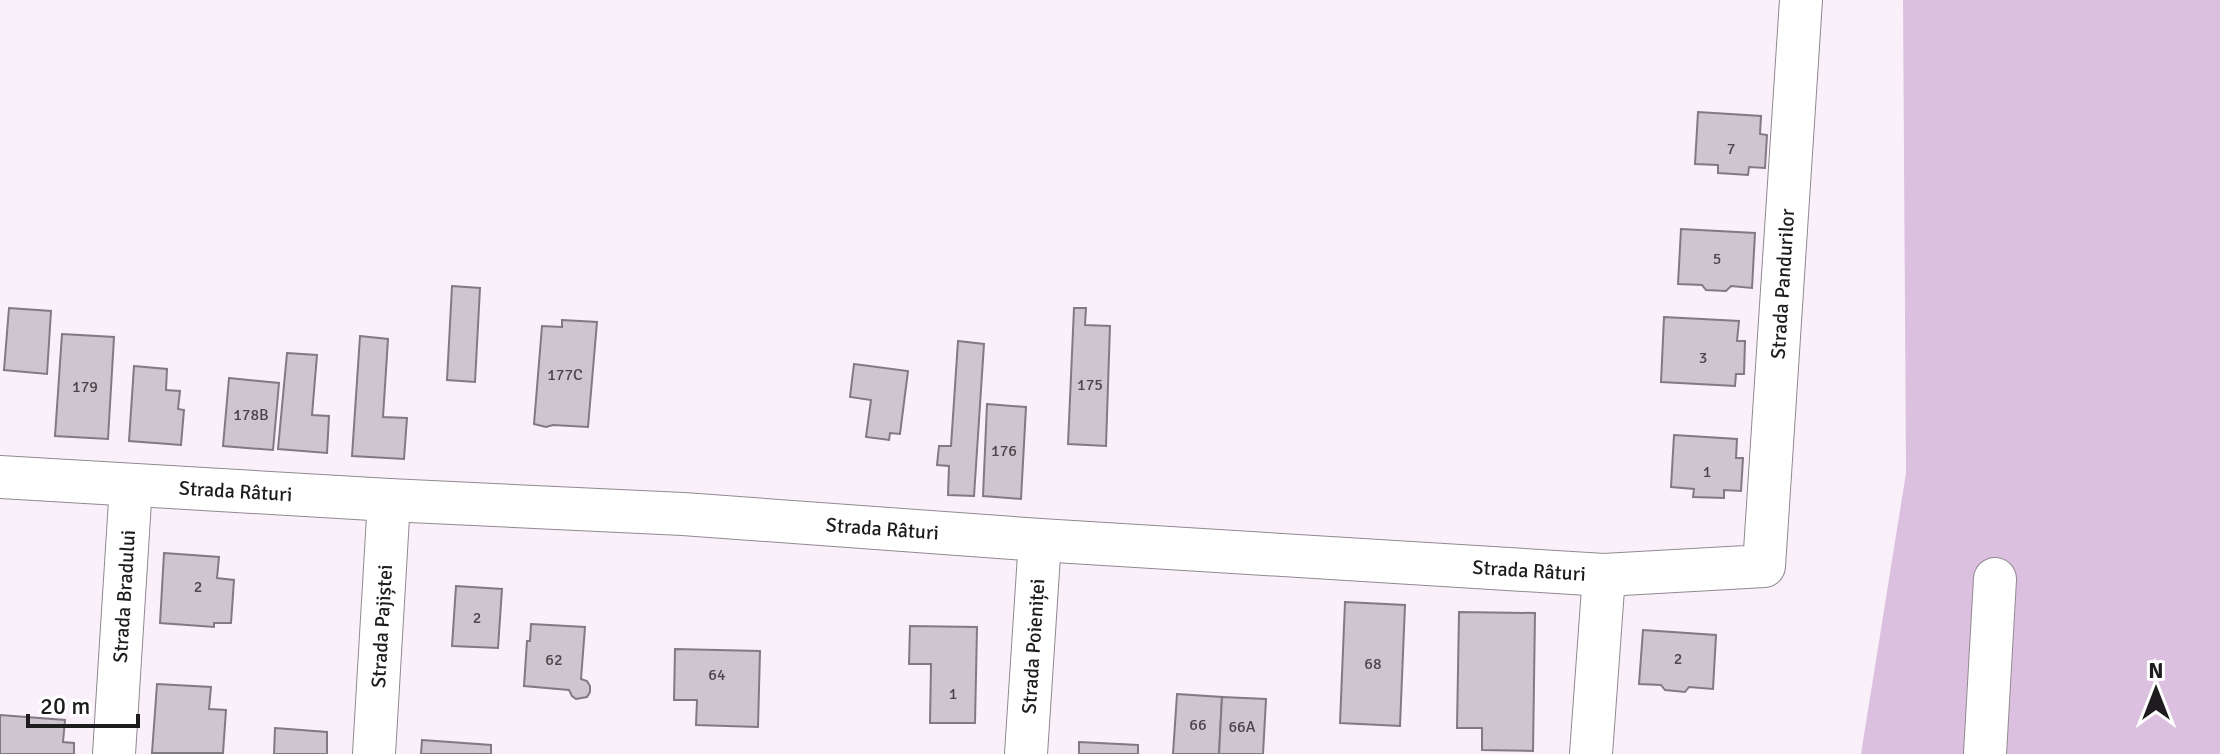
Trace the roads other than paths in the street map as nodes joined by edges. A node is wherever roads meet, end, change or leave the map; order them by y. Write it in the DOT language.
graph roads {
  1 [pos="1801,0"];
  2 [pos="0,477"];
  3 [pos="131,485"];
  4 [pos="389,500"];
  5 [pos="1040,540"];
  6 [pos="1764,566"];
  7 [pos="1604,575"];
  8 [pos="1995,579"];
  9 [pos="114,754"];
  10 [pos="374,754"];
  11 [pos="1026,754"];
  12 [pos="1591,754"];
  13 [pos="1985,754"];
  1 -- 6 [label="street, Strada Pandurilor"];
  2 -- 3 [label="street, Strada Râturi"];
  3 -- 4 [label="street, Strada Râturi"];
  3 -- 9 [label="street, Strada Bradului"];
  4 -- 5 [label="street, Strada Râturi"];
  4 -- 10 [label="street, Strada Pajiștei"];
  5 -- 7 [label="street, Strada Râturi"];
  5 -- 11 [label="street, Strada Poieniței"];
  6 -- 7 [label="street, Strada Râturi"];
  7 -- 12 [label="street"];
  8 -- 13 [label="street"];
}
